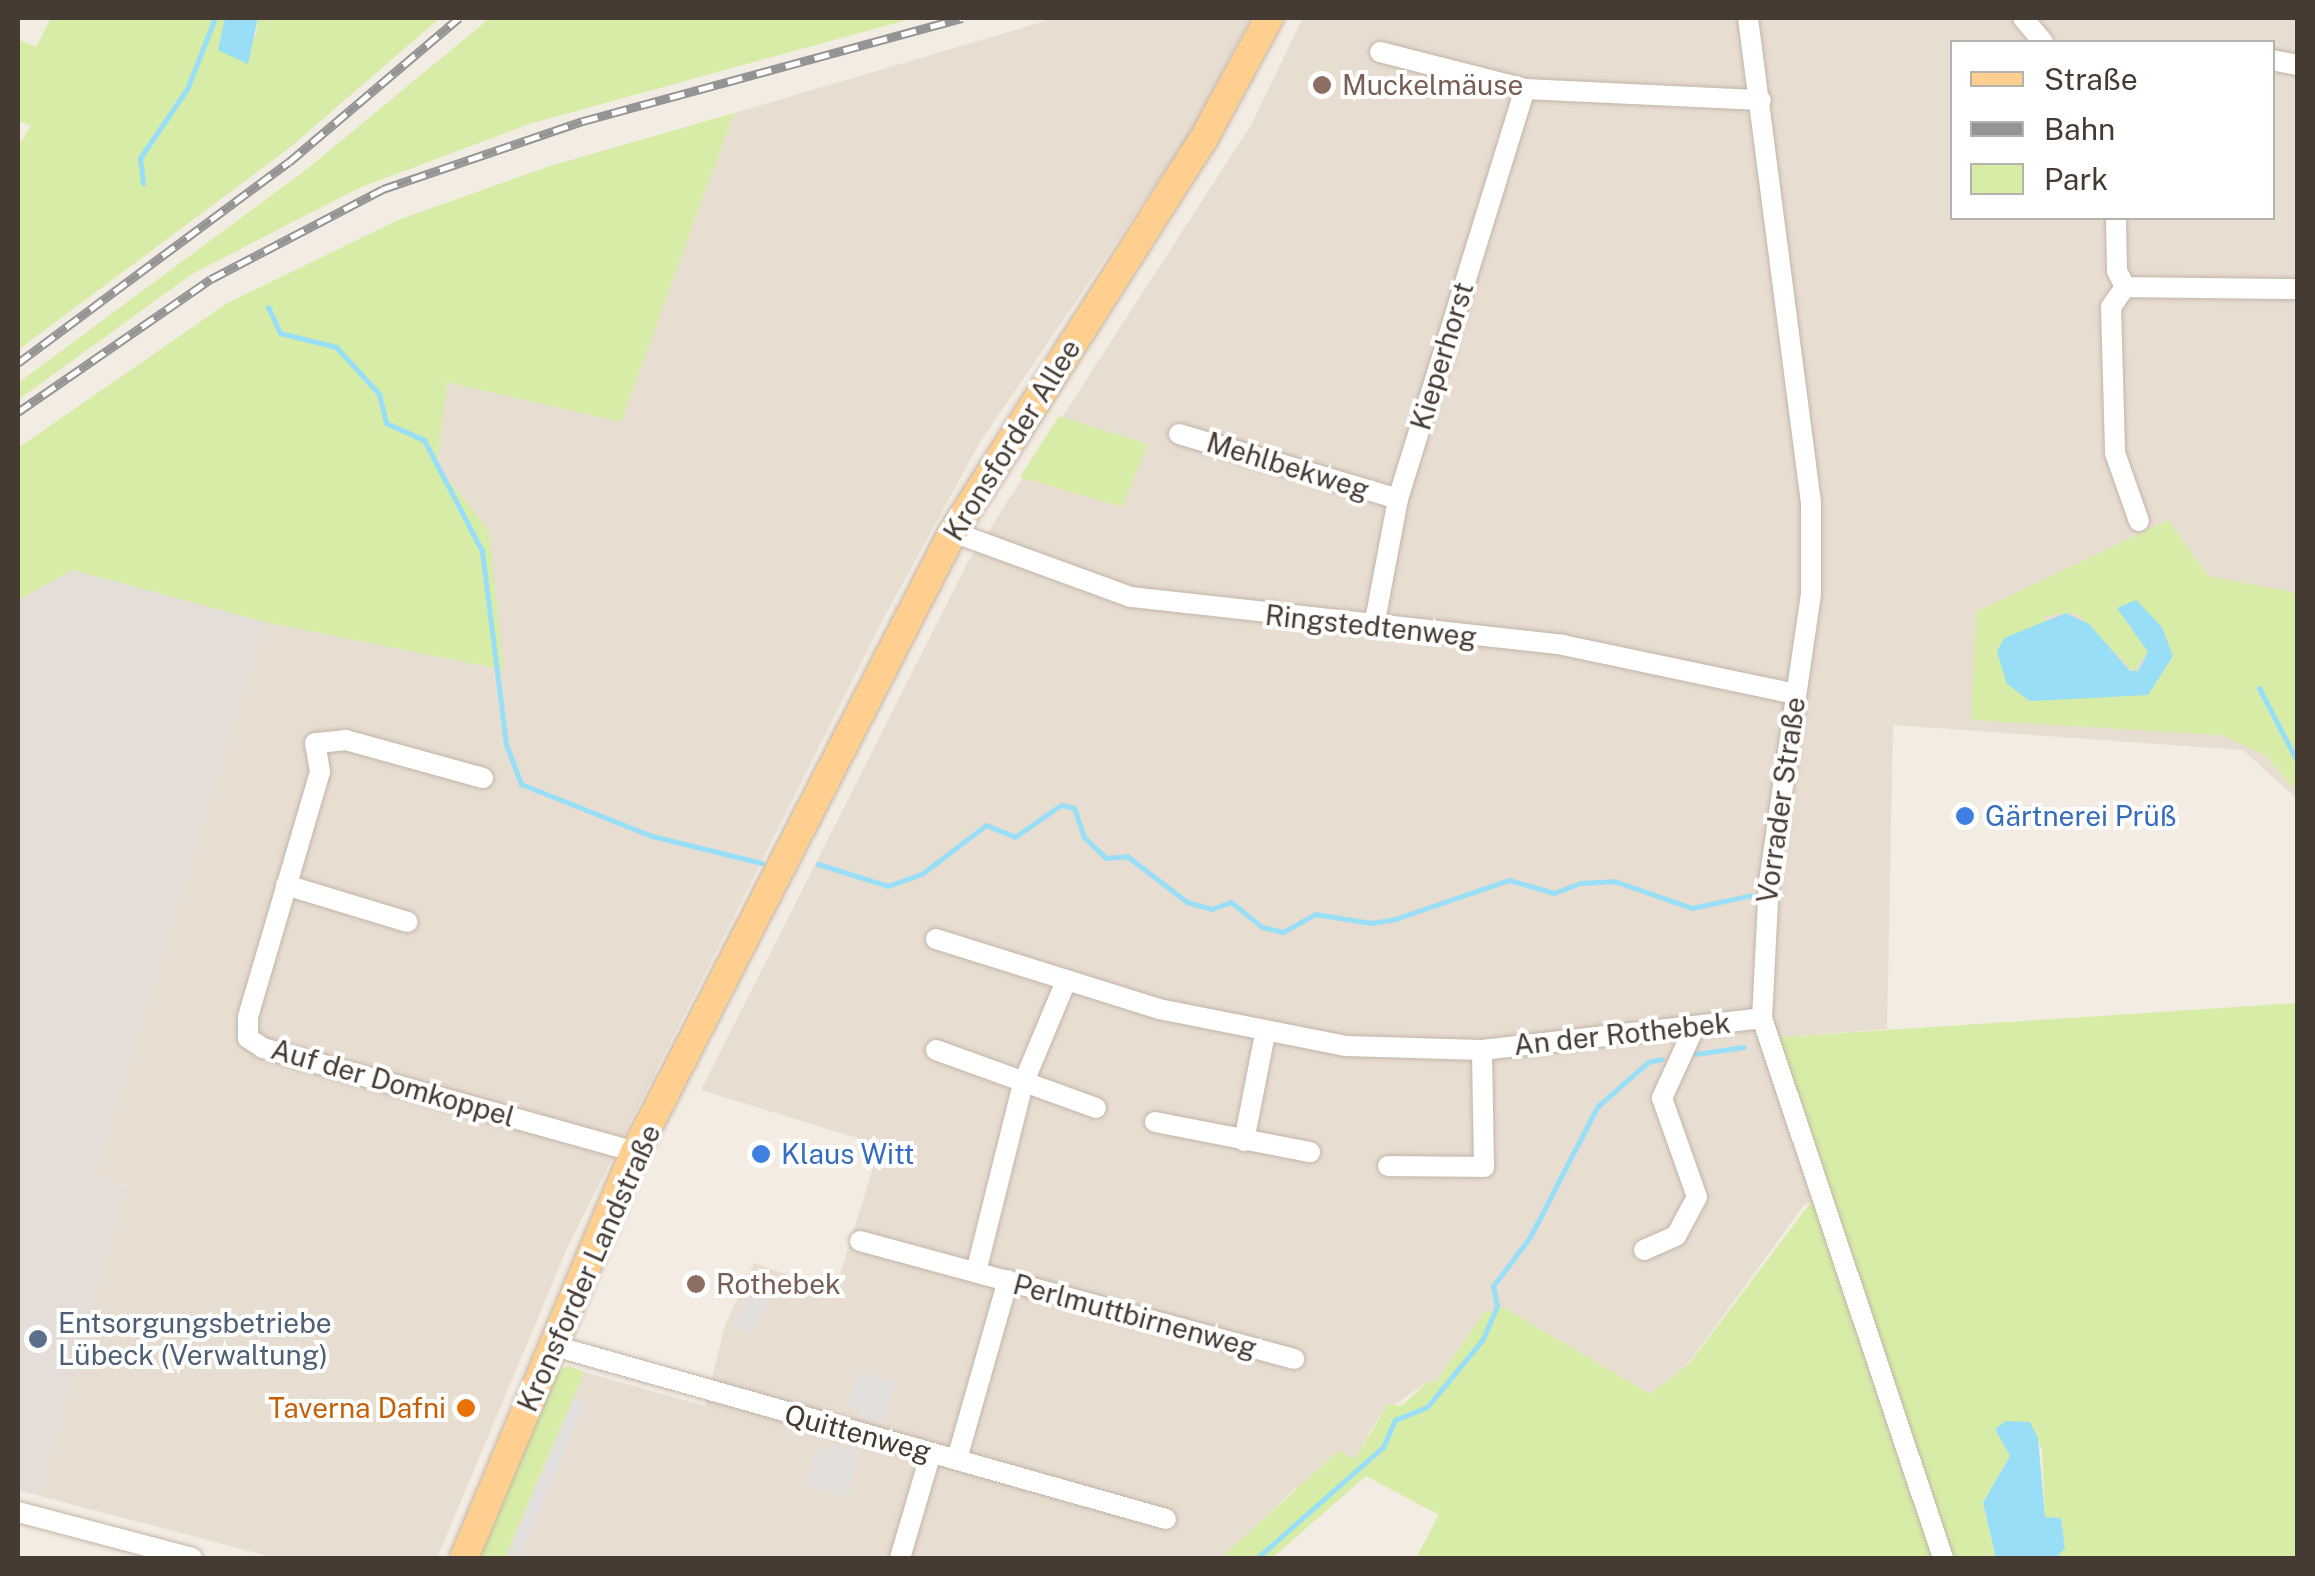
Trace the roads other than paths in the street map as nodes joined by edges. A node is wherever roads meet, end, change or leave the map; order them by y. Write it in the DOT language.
graph roads {
  1 [pos="1269,18"];
  2 [pos="1748,18"];
  3 [pos="2023,18"];
  4 [pos="2041,40"];
  5 [pos="1380,52"];
  6 [pos="1525,89"];
  7 [pos="1761,100"];
  8 [pos="2116,220"];
  9 [pos="2124,288"];
  10 [pos="2298,288"];
  11 [pos="1178,434"];
  12 [pos="1398,498"];
  13 [pos="2139,521"];
  14 [pos="953,532"];
  15 [pos="1374,626"];
  16 [pos="1796,694"];
  17 [pos="483,778"];
  18 [pos="780,876"];
  19 [pos="286,885"];
  20 [pos="408,922"];
  21 [pos="936,939"];
  22 [pos="1066,981"];
  23 [pos="1762,1018"];
  24 [pos="1694,1028"];
  25 [pos="1264,1034"];
  26 [pos="936,1050"];
  27 [pos="1482,1050"];
  28 [pos="1022,1084"];
  29 [pos="1096,1108"];
  30 [pos="1156,1122"];
  31 [pos="1244,1141"];
  32 [pos="635,1152"];
  33 [pos="1310,1152"];
  34 [pos="1388,1166"];
  35 [pos="860,1241"];
  36 [pos="1644,1250"];
  37 [pos="976,1272"];
  38 [pos="1008,1280"];
  39 [pos="551,1345"];
  40 [pos="1294,1359"];
  41 [pos="931,1453"];
  42 [pos="957,1459"];
  43 [pos="18,1512"];
  44 [pos="1166,1519"];
  45 [pos="192,1558"];
  46 [pos="464,1558"];
  47 [pos="900,1558"];
  48 [pos="1943,1558"];
  1 -- 14 [label="main road, Kronsforder Allee"];
  2 -- 7 [label="street, Vorrader Straße"];
  3 -- 4 [label="street"];
  5 -- 6 [label="street"];
  6 -- 7 [label="street"];
  6 -- 12 [label="street, Kieperhorst"];
  7 -- 16 [label="street, Vorrader Straße"];
  8 -- 9 [label="street"];
  9 -- 10 [label="street"];
  9 -- 13 [label="street"];
  11 -- 12 [label="street, Mehlbekweg"];
  12 -- 15 [label="street, Kieperhorst"];
  14 -- 15 [label="street, Ringstedtenweg"];
  14 -- 18 [label="main road, Kronsforder Allee"];
  15 -- 16 [label="street, Ringstedtenweg"];
  16 -- 23 [label="street, Vorrader Straße"];
  17 -- 19 [label="street, Auf der Domkoppel"];
  18 -- 32 [label="main road, Kronsforder Landstraße"];
  19 -- 20 [label="street"];
  19 -- 32 [label="street, Auf der Domkoppel"];
  21 -- 22 [label="street, An der Rothebek"];
  22 -- 25 [label="street, An der Rothebek"];
  22 -- 28 [label="street"];
  23 -- 24 [label="street, An der Rothebek"];
  23 -- 48 [label="street, Vorrader Straße"];
  24 -- 27 [label="street, An der Rothebek"];
  24 -- 36 [label="street"];
  25 -- 27 [label="street, An der Rothebek"];
  25 -- 31 [label="street"];
  26 -- 28 [label="street"];
  27 -- 34 [label="street, An der Rothebek"];
  28 -- 29 [label="street"];
  28 -- 37 [label="street, Perlmuttbirnenweg"];
  30 -- 31 [label="street"];
  31 -- 33 [label="street"];
  32 -- 39 [label="main road, Kronsforder Landstraße"];
  35 -- 37 [label="street, Perlmuttbirnenweg"];
  37 -- 38 [label="street, Perlmuttbirnenweg"];
  38 -- 40 [label="street, Perlmuttbirnenweg"];
  38 -- 42 [label="street"];
  39 -- 41 [label="street, Quittenweg"];
  39 -- 46 [label="main road, Kronsforder Landstraße"];
  41 -- 42 [label="street, Quittenweg"];
  41 -- 47 [label="street"];
  42 -- 44 [label="street, Quittenweg"];
  43 -- 45 [label="street"];
}
